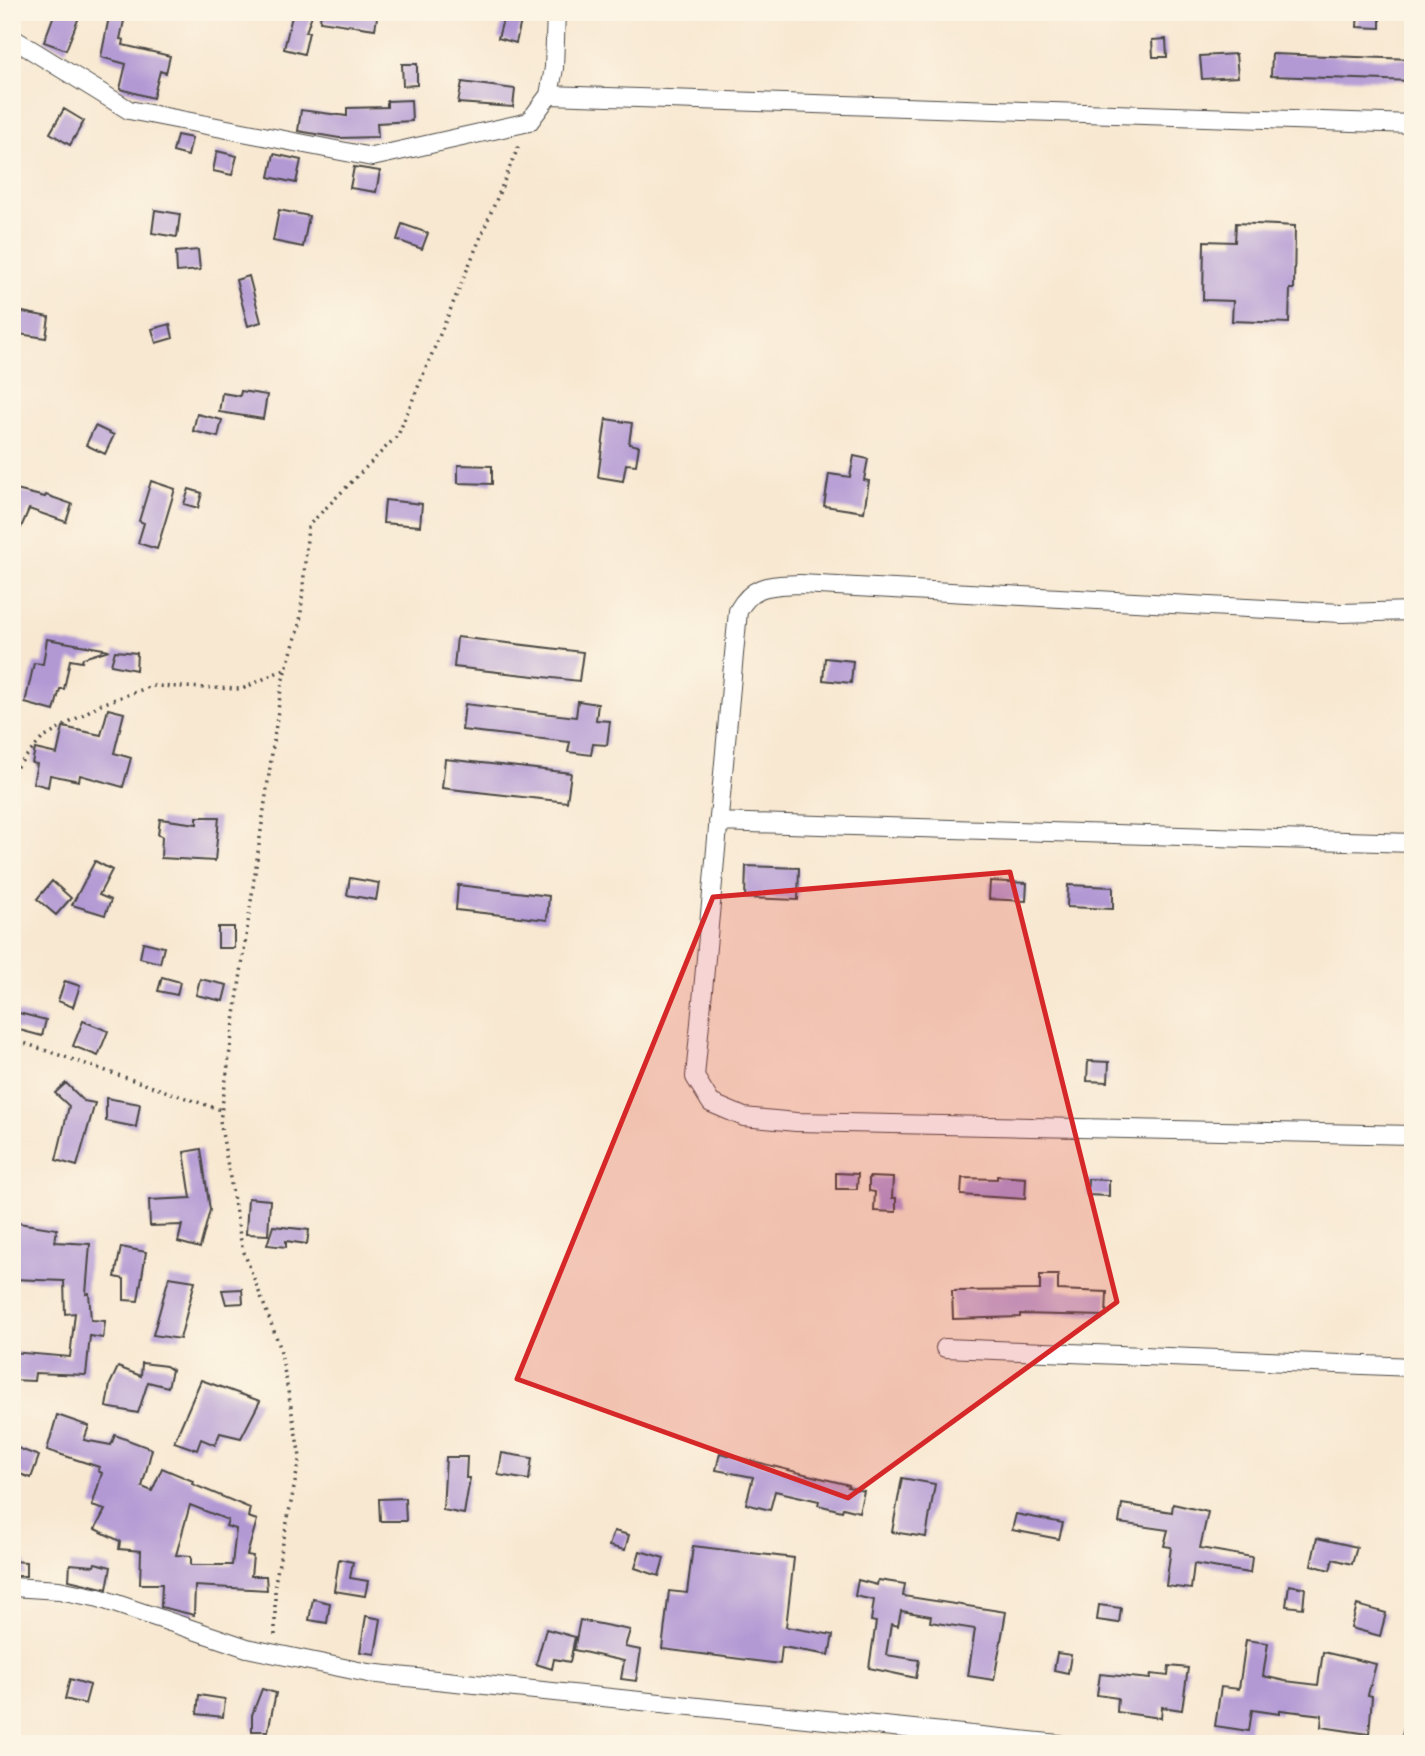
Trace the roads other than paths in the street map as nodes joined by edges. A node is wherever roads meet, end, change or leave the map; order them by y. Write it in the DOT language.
graph roads {
  1 [pos="556,12"];
  2 [pos="12,37"];
  3 [pos="549,95"];
  4 [pos="1413,124"];
  5 [pos="1413,611"];
  6 [pos="718,822"];
  7 [pos="1413,843"];
  8 [pos="1413,1135"];
  9 [pos="946,1348"];
  10 [pos="1413,1367"];
  11 [pos="12,1587"];
  12 [pos="1413,1729"];
  13 [pos="1059,1744"];
  14 [pos="1409,1744"];
  1 -- 3 [label="street"];
  2 -- 3 [label="street"];
  3 -- 4 [label="street"];
  5 -- 6 [label="street"];
  6 -- 7 [label="street"];
  6 -- 8 [label="street"];
  9 -- 10 [label="street"];
  11 -- 13 [label="street"];
  12 -- 14 [label="street"];
}
